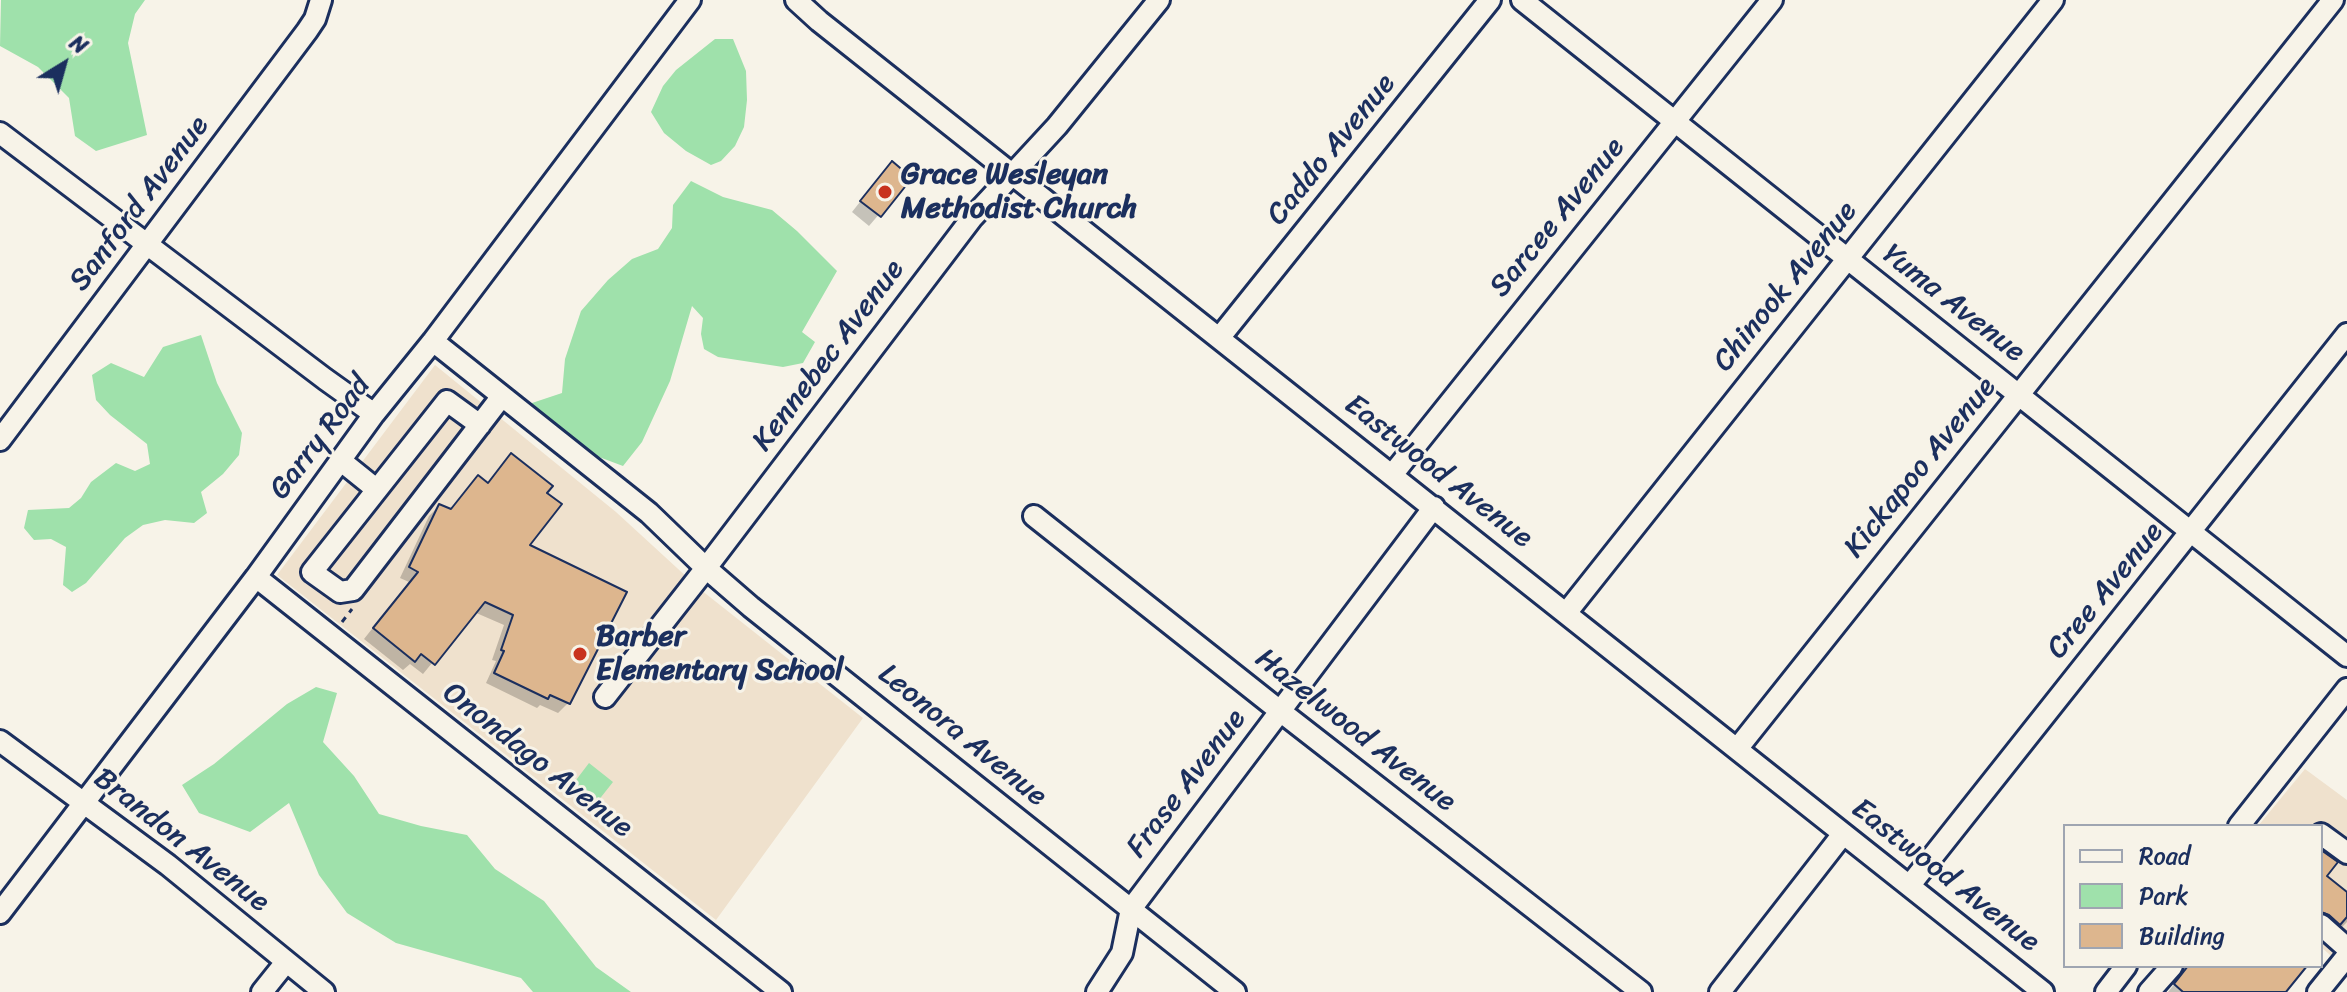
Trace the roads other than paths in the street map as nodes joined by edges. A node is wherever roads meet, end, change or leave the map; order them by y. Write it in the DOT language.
graph roads {
  1 [pos="321,0"];
  2 [pos="690,0"];
  3 [pos="796,0"];
  4 [pos="1159,0"];
  5 [pos="1490,0"];
  6 [pos="1522,0"];
  7 [pos="1772,0"];
  8 [pos="2053,0"];
  9 [pos="2333,0"];
  10 [pos="1675,122"];
  11 [pos="0,133"];
  12 [pos="1013,173"];
  13 [pos="148,245"];
  14 [pos="1846,258"];
  15 [pos="2347,334"];
  16 [pos="1220,337"];
  17 [pos="433,341"];
  18 [pos="2018,394"];
  19 [pos="502,396"];
  20 [pos="374,414"];
  21 [pos="480,425"];
  22 [pos="0,440"];
  23 [pos="340,460"];
  24 [pos="1392,475"];
  25 [pos="376,489"];
  26 [pos="1434,507"];
  27 [pos="1034,516"];
  28 [pos="2191,534"];
  29 [pos="706,568"];
  30 [pos="256,577"];
  31 [pos="1567,612"];
  32 [pos="2347,656"];
  33 [pos="2347,689"];
  34 [pos="605,697"];
  35 [pos="1280,711"];
  36 [pos="0,741"];
  37 [pos="1737,749"];
  38 [pos="83,804"];
  39 [pos="2241,824"];
  40 [pos="1843,834"];
  41 [pos="2323,835"];
  42 [pos="2347,853"];
  43 [pos="1910,885"];
  44 [pos="1131,909"];
  45 [pos="0,913"];
  46 [pos="2323,927"];
  47 [pos="2347,948"];
  48 [pos="2347,956"];
  49 [pos="286,962"];
  50 [pos="2125,968"];
  51 [pos="2170,968"];
  52 [pos="262,992"];
  53 [pos="324,992"];
  54 [pos="781,992"];
  55 [pos="1097,992"];
  56 [pos="1235,992"];
  57 [pos="1641,992"];
  58 [pos="1720,992"];
  59 [pos="2043,992"];
  60 [pos="2106,992"];
  61 [pos="2148,992"];
  62 [pos="2318,992"];
  1 -- 13 [label="street, Sanford Avenue"];
  2 -- 17 [label="street, Garry Road"];
  3 -- 12 [label="street, Eastwood Avenue"];
  4 -- 12 [label="street, Kennebec Avenue"];
  5 -- 16 [label="street, Caddo Avenue"];
  6 -- 10 [label="street, Yuma Avenue"];
  7 -- 10 [label="street, Sarcee Avenue"];
  8 -- 14 [label="street, Chinook Avenue"];
  9 -- 18 [label="street, Kickapoo Avenue"];
  10 -- 14 [label="street, Yuma Avenue"];
  10 -- 24 [label="street, Sarcee Avenue"];
  11 -- 13 [label="street"];
  12 -- 16 [label="street, Eastwood Avenue"];
  12 -- 29 [label="street, Kennebec Avenue"];
  13 -- 20 [label="street"];
  13 -- 22 [label="street, Sanford Avenue"];
  14 -- 18 [label="street, Yuma Avenue"];
  14 -- 31 [label="street, Chinook Avenue"];
  15 -- 28 [label="street, Cree Avenue"];
  16 -- 24 [label="street, Eastwood Avenue"];
  17 -- 19 [label="street, Leonora Avenue"];
  17 -- 20 [label="street, Garry Road"];
  18 -- 28 [label="street, Yuma Avenue"];
  18 -- 37 [label="street, Kickapoo Avenue"];
  19 -- 21 [label="street"];
  19 -- 29 [label="street, Leonora Avenue"];
  20 -- 23 [label="street, Garry Road"];
  21 -- 25 [label="street"];
  21 -- 25 [label="street"];
  23 -- 25 [label="street"];
  23 -- 30 [label="street, Garry Road"];
  24 -- 26 [label="street, Eastwood Avenue"];
  26 -- 31 [label="street, Eastwood Avenue"];
  26 -- 35 [label="street, Frase Avenue"];
  27 -- 35 [label="street, Hazelwood Avenue"];
  28 -- 32 [label="street, Yuma Avenue"];
  28 -- 43 [label="street, Cree Avenue"];
  29 -- 34 [label="street, Kennebec Avenue"];
  29 -- 44 [label="street, Leonora Avenue"];
  30 -- 38 [label="street, Garry Road"];
  30 -- 54 [label="street, Onondago Avenue"];
  31 -- 37 [label="street, Eastwood Avenue"];
  33 -- 39 [label="street"];
  35 -- 44 [label="street, Frase Avenue"];
  35 -- 57 [label="street, Hazelwood Avenue"];
  36 -- 38 [label="street, Brandon Avenue"];
  37 -- 40 [label="street, Eastwood Avenue"];
  38 -- 45 [label="street, Garry Road"];
  38 -- 49 [label="street, Brandon Avenue"];
  40 -- 43 [label="street, Eastwood Avenue"];
  40 -- 58 [label="street"];
  41 -- 42 [label="street"];
  43 -- 59 [label="street, Eastwood Avenue"];
  44 -- 55 [label="street, Frase Avenue"];
  44 -- 56 [label="street, Leonora Avenue"];
  46 -- 47 [label="street"];
  48 -- 62 [label="street"];
  49 -- 52 [label="street"];
  49 -- 53 [label="street, Brandon Avenue"];
  50 -- 60 [label="street"];
  50 -- 61 [label="street"];
  51 -- 61 [label="street"];
}
